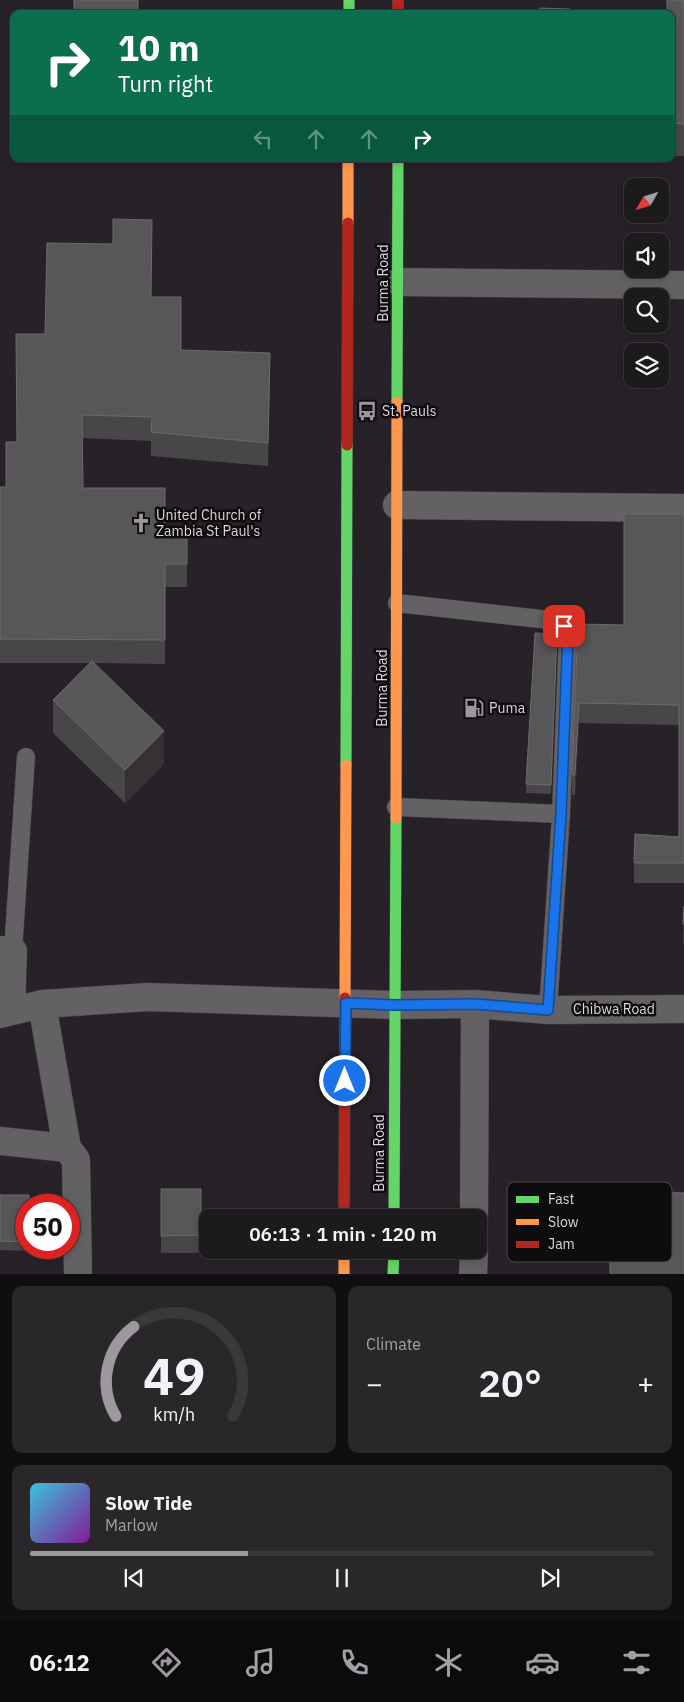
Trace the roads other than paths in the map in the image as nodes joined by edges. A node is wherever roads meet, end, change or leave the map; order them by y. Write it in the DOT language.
graph roads {
  1 [pos="348,162"];
  2 [pos="398,162"];
  3 [pos="399,282"];
  4 [pos="684,285"];
  5 [pos="397,505"];
  6 [pos="684,508"];
  7 [pos="397,603"];
  8 [pos="26,756"];
  9 [pos="396,807"];
  10 [pos="561,814"];
  11 [pos="6,950"];
  12 [pos="346,1003"];
  13 [pos="42,1004"];
  14 [pos="475,1004"];
  15 [pos="395,1005"];
  16 [pos="684,1009"];
  17 [pos="548,1010"];
  18 [pos="6,1013"];
  19 [pos="0,1141"];
  20 [pos="67,1148"];
  21 [pos="344,1209"];
  22 [pos="394,1209"];
  23 [pos="474,1209"];
  24 [pos="344,1259"];
  25 [pos="394,1259"];
  26 [pos="474,1259"];
  27 [pos="78,1274"];
  28 [pos="344,1274"];
  29 [pos="394,1274"];
  30 [pos="474,1274"];
  1 -- 12 [label="main road"];
  2 -- 3 [label="main road, Burma Road"];
  3 -- 4 [label="street"];
  3 -- 5 [label="main road, Burma Road"];
  5 -- 6 [label="street"];
  5 -- 7 [label="main road, Burma Road"];
  7 -- 9 [label="main road, Burma Road"];
  7 -- 10 [label="lane"];
  8 -- 11 [label="lane"];
  9 -- 10 [label="lane"];
  9 -- 15 [label="main road, Burma Road"];
  10 -- 17 [label="lane"];
  11 -- 18 [label="street"];
  12 -- 13 [label="street, Chibwa Road"];
  12 -- 15 [label="street, Chibwa Road"];
  12 -- 21 [label="main road"];
  13 -- 18 [label="street, Chibwa Road"];
  13 -- 20 [label="street"];
  14 -- 15 [label="street, Chibwa Road"];
  14 -- 17 [label="street, Chibwa Road"];
  14 -- 23 [label="street"];
  15 -- 22 [label="main road, Burma Road"];
  16 -- 17 [label="street, Chibwa Road"];
  19 -- 20 [label="street"];
  20 -- 27 [label="street"];
  24 -- 28 [label="main road"];
  25 -- 29 [label="main road"];
  26 -- 30 [label="street"];
}
